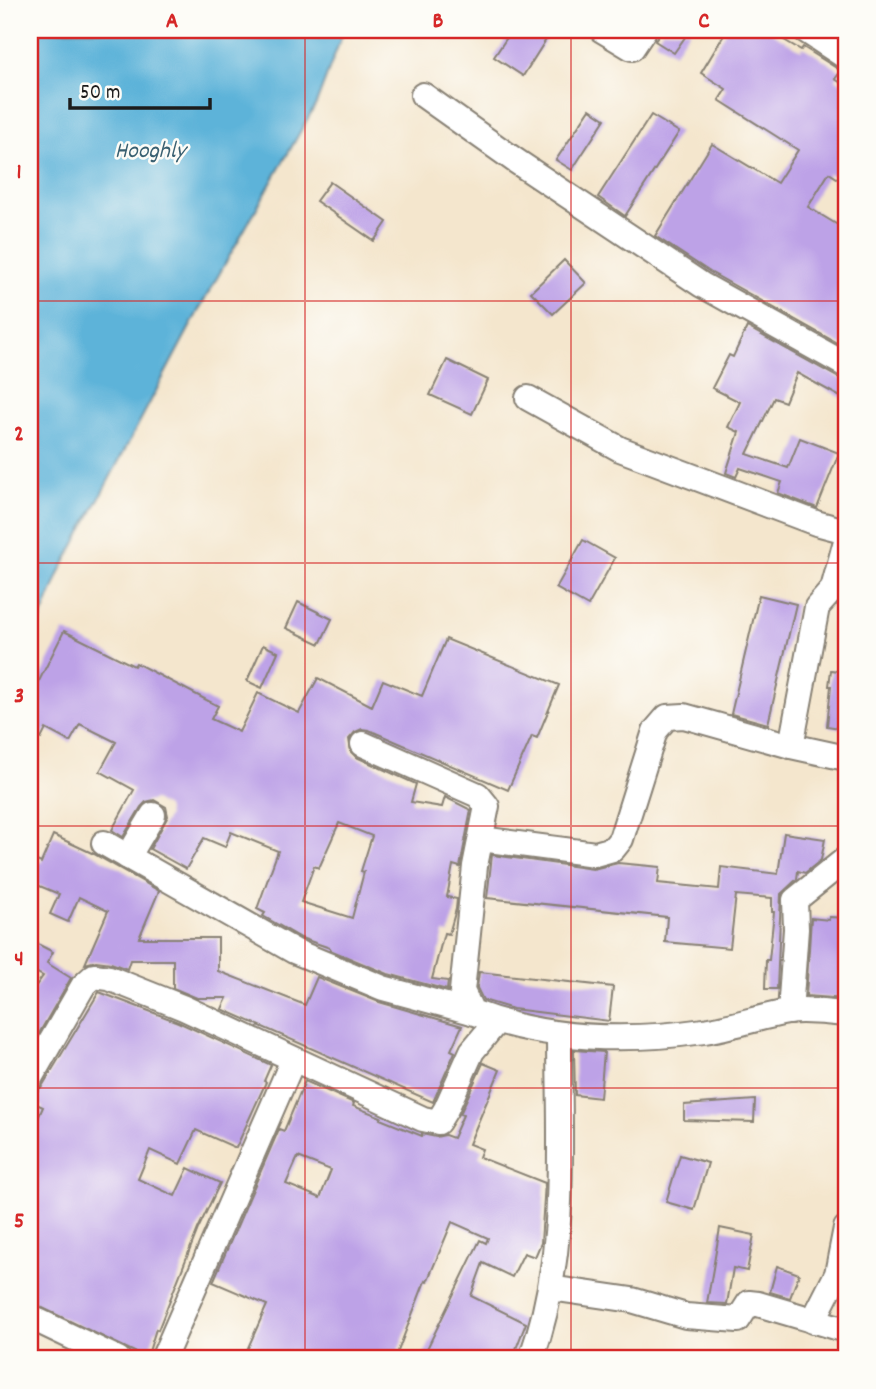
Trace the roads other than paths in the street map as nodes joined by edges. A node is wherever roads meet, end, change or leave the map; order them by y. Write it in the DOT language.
graph roads {
  1 [pos="602,30"];
  2 [pos="644,30"];
  3 [pos="805,30"];
  4 [pos="846,57"];
  5 [pos="423,95"];
  6 [pos="846,365"];
  7 [pos="528,398"];
  8 [pos="846,531"];
  9 [pos="846,541"];
  10 [pos="363,744"];
  11 [pos="791,747"];
  12 [pos="846,758"];
  13 [pos="153,815"];
  14 [pos="481,839"];
  15 [pos="104,843"];
  16 [pos="128,857"];
  17 [pos="846,859"];
  18 [pos="846,881"];
  19 [pos="805,892"];
  20 [pos="472,1012"];
  21 [pos="790,1012"];
  22 [pos="846,1014"];
  23 [pos="497,1021"];
  24 [pos="559,1034"];
  25 [pos="293,1060"];
  26 [pos="30,1078"];
  27 [pos="846,1228"];
  28 [pos="550,1288"];
  29 [pos="30,1317"];
  30 [pos="813,1321"];
  31 [pos="846,1330"];
  32 [pos="118,1359"];
  33 [pos="163,1359"];
  34 [pos="531,1359"];
  1 -- 2 [label="street"];
  3 -- 4 [label="street"];
  5 -- 6 [label="street"];
  7 -- 8 [label="street"];
  9 -- 11 [label="street"];
  10 -- 14 [label="street"];
  11 -- 12 [label="street"];
  11 -- 14 [label="street"];
  13 -- 16 [label="street"];
  14 -- 20 [label="street"];
  15 -- 16 [label="street"];
  16 -- 20 [label="street"];
  17 -- 19 [label="street"];
  18 -- 19 [label="street"];
  19 -- 21 [label="street"];
  20 -- 23 [label="street"];
  21 -- 22 [label="street"];
  21 -- 24 [label="street"];
  23 -- 24 [label="street"];
  23 -- 25 [label="street"];
  24 -- 28 [label="street"];
  25 -- 26 [label="street"];
  25 -- 33 [label="street"];
  27 -- 30 [label="street"];
  28 -- 30 [label="street"];
  28 -- 34 [label="street"];
  29 -- 32 [label="street"];
  30 -- 31 [label="street"];
}
